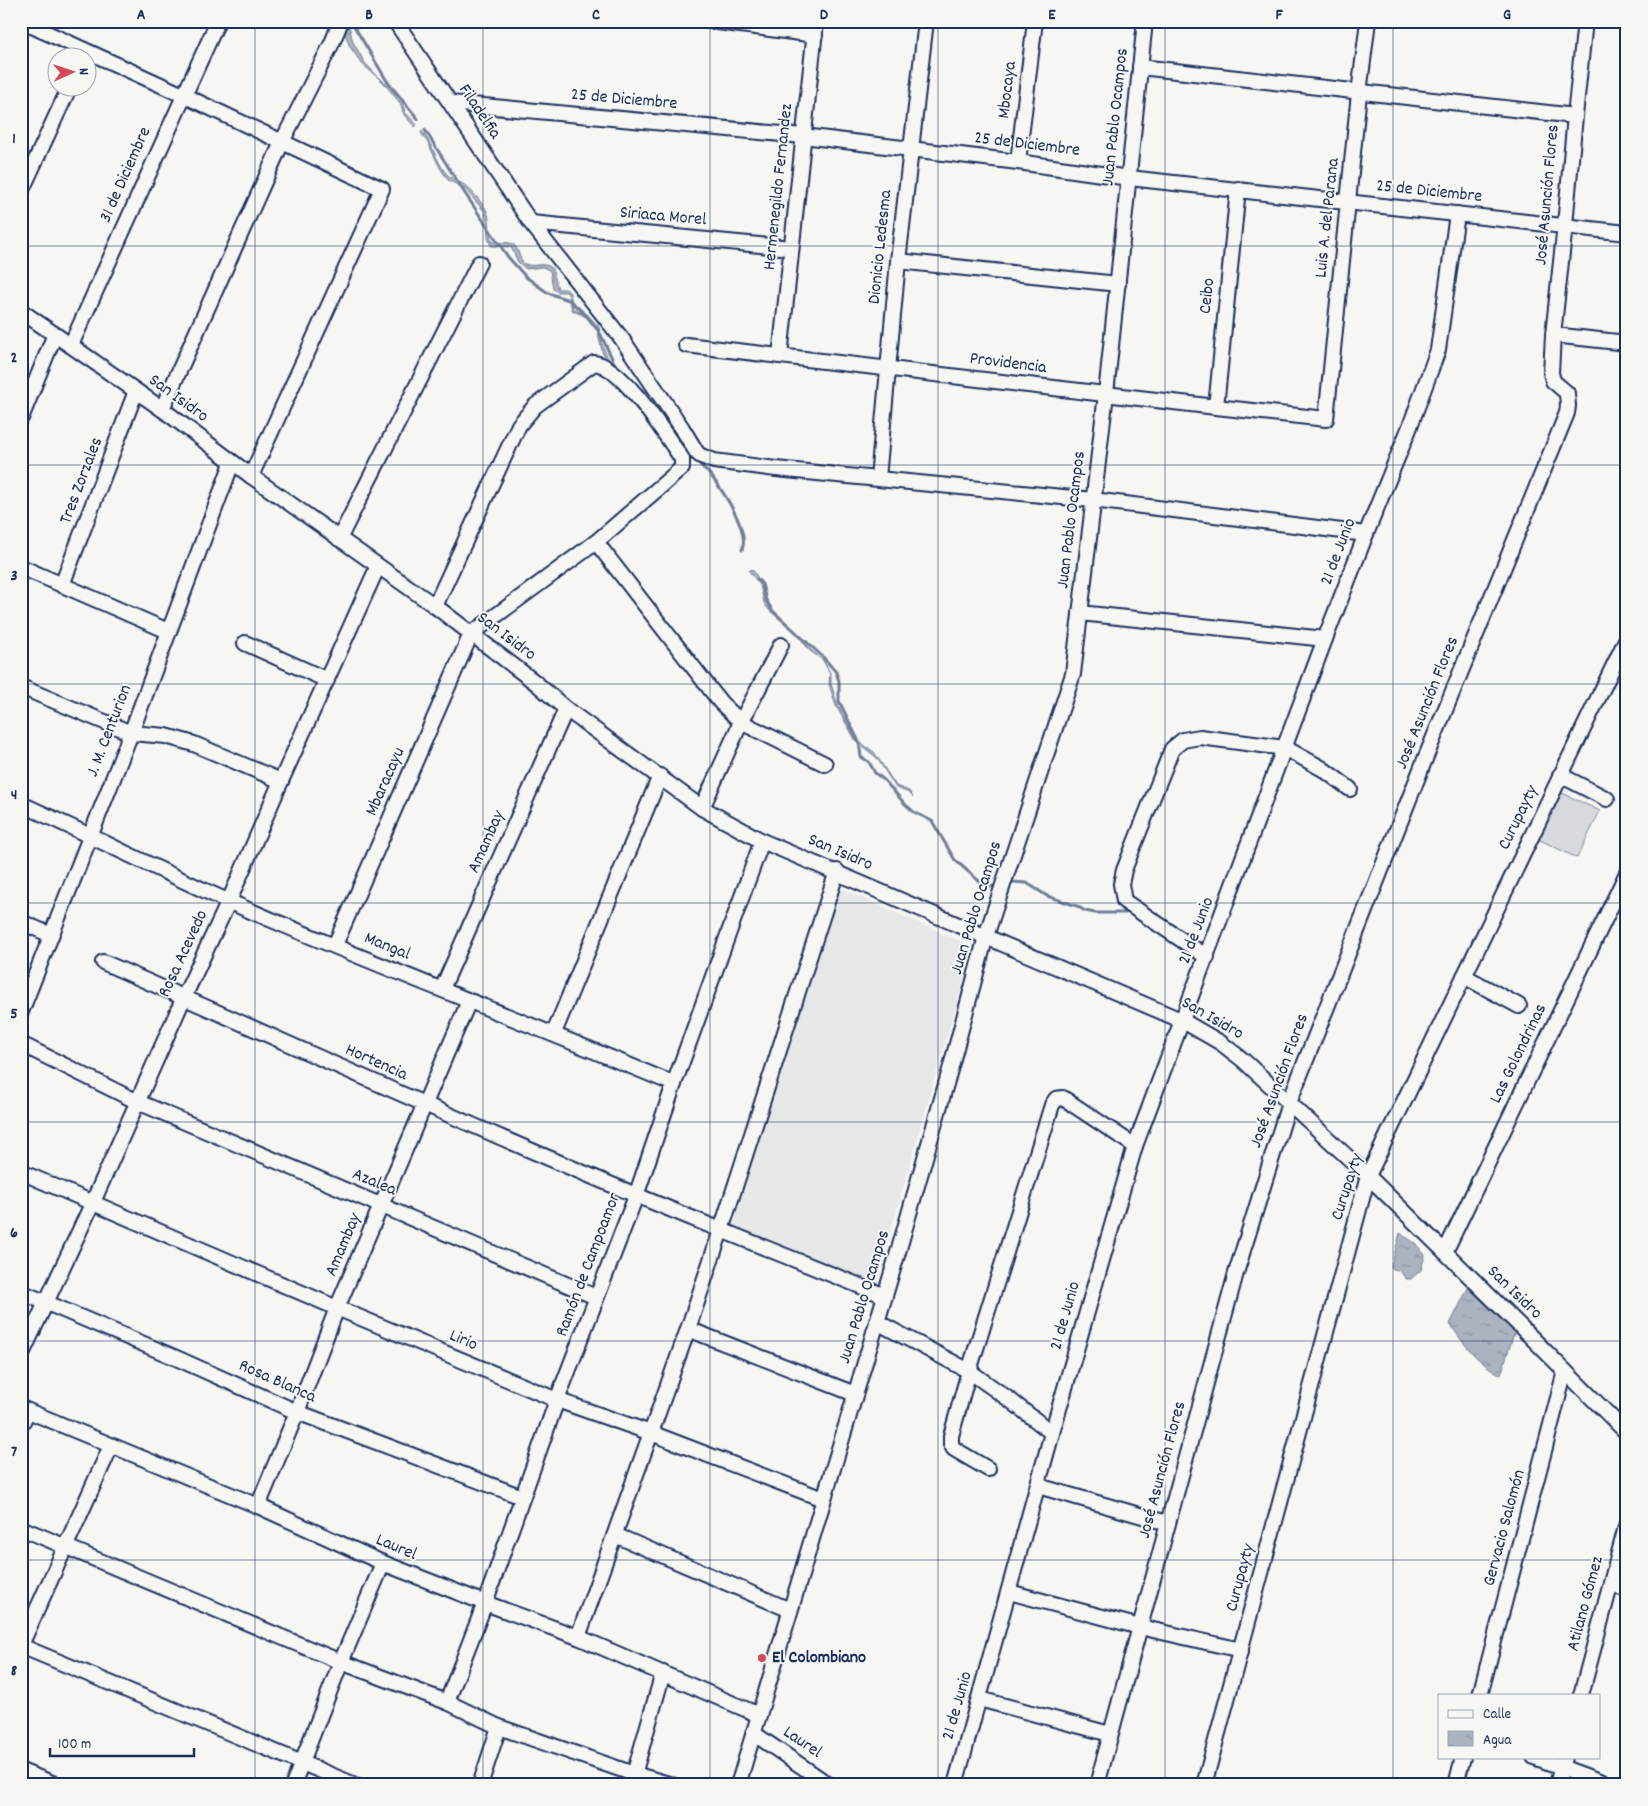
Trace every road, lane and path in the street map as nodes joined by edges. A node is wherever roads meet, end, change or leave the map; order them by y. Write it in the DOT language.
graph roads {
  1 [pos="21,21"];
  2 [pos="218,21"];
  3 [pos="342,21"];
  4 [pos="395,21"];
  5 [pos="710,21"];
  6 [pos="926,21"];
  7 [pos="1035,21"];
  8 [pos="1145,21"];
  9 [pos="1368,21"];
  10 [pos="1585,21"];
  11 [pos="816,28"];
  12 [pos="73,48"];
  13 [pos="98,60"];
  14 [pos="1140,67"];
  15 [pos="1359,93"];
  16 [pos="183,95"];
  17 [pos="64,98"];
  18 [pos="451,103"];
  19 [pos="1575,116"];
  20 [pos="803,136"];
  21 [pos="282,142"];
  22 [pos="910,150"];
  23 [pos="1018,162"];
  24 [pos="1128,178"];
  25 [pos="1238,189"];
  26 [pos="21,192"];
  27 [pos="1348,202"];
  28 [pos="1457,214"];
  29 [pos="531,223"];
  30 [pos="1566,226"];
  31 [pos="1627,233"];
  32 [pos="791,248"];
  33 [pos="898,261"];
  34 [pos="479,263"];
  35 [pos="1118,284"];
  36 [pos="21,311"];
  37 [pos="55,334"];
  38 [pos="1553,335"];
  39 [pos="1627,343"];
  40 [pos="70,345"];
  41 [pos="686,346"];
  42 [pos="780,356"];
  43 [pos="888,368"];
  44 [pos="136,391"];
  45 [pos="1106,394"];
  46 [pos="1216,407"];
  47 [pos="162,409"];
  48 [pos="21,418"];
  49 [pos="1326,418"];
  50 [pos="232,463"];
  51 [pos="251,476"];
  52 [pos="878,478"];
  53 [pos="1093,500"];
  54 [pos="1366,534"];
  55 [pos="339,539"];
  56 [pos="596,542"];
  57 [pos="378,566"];
  58 [pos="21,567"];
  59 [pos="62,585"];
  60 [pos="435,606"];
  61 [pos="1080,613"];
  62 [pos="168,631"];
  63 [pos="471,634"];
  64 [pos="1627,638"];
  65 [pos="1325,639"];
  66 [pos="245,643"];
  67 [pos="781,645"];
  68 [pos="327,680"];
  69 [pos="21,687"];
  70 [pos="566,709"];
  71 [pos="741,722"];
  72 [pos="131,733"];
  73 [pos="1285,748"];
  74 [pos="825,764"];
  75 [pos="1560,775"];
  76 [pos="660,776"];
  77 [pos="281,781"];
  78 [pos="1350,789"];
  79 [pos="1607,799"];
  80 [pos="21,804"];
  81 [pos="702,808"];
  82 [pos="90,835"];
  83 [pos="762,841"];
  84 [pos="837,872"];
  85 [pos="1627,873"];
  86 [pos="229,901"];
  87 [pos="21,922"];
  88 [pos="52,935"];
  89 [pos="986,936"];
  90 [pos="334,945"];
  91 [pos="1207,958"];
  92 [pos="103,962"];
  93 [pos="1464,976"];
  94 [pos="442,989"];
  95 [pos="184,997"];
  96 [pos="469,1001"];
  97 [pos="1519,1006"];
  98 [pos="21,1012"];
  99 [pos="1183,1021"];
  100 [pos="554,1033"];
  101 [pos="21,1044"];
  102 [pos="674,1084"];
  103 [pos="138,1102"];
  104 [pos="1289,1103"];
  105 [pos="425,1104"];
  106 [pos="1135,1146"];
  107 [pos="21,1172"];
  108 [pos="1368,1176"];
  109 [pos="636,1196"];
  110 [pos="93,1202"];
  111 [pos="381,1206"];
  112 [pos="721,1230"];
  113 [pos="1445,1252"];
  114 [pos="21,1292"];
  115 [pos="885,1296"];
  116 [pos="596,1297"];
  117 [pos="46,1303"];
  118 [pos="338,1308"];
  119 [pos="877,1322"];
  120 [pos="688,1328"];
  121 [pos="21,1356"];
  122 [pos="969,1371"];
  123 [pos="1565,1371"];
  124 [pos="854,1394"];
  125 [pos="557,1400"];
  126 [pos="24,1409"];
  127 [pos="297,1412"];
  128 [pos="21,1425"];
  129 [pos="651,1433"];
  130 [pos="1052,1433"];
  131 [pos="1627,1433"];
  132 [pos="111,1446"];
  133 [pos="988,1470"];
  134 [pos="1038,1486"];
  135 [pos="522,1498"];
  136 [pos="823,1499"];
  137 [pos="258,1506"];
  138 [pos="1167,1523"];
  139 [pos="1627,1523"];
  140 [pos="21,1528"];
  141 [pos="615,1535"];
  142 [pos="65,1546"];
  143 [pos="382,1563"];
  144 [pos="1611,1584"];
  145 [pos="1627,1590"];
  146 [pos="1009,1592"];
  147 [pos="485,1603"];
  148 [pos="790,1610"];
  149 [pos="1140,1627"];
  150 [pos="578,1637"];
  151 [pos="21,1645"];
  152 [pos="1241,1650"];
  153 [pos="341,1662"];
  154 [pos="663,1673"];
  155 [pos="1480,1694"];
  156 [pos="1581,1694"];
  157 [pos="979,1699"];
  158 [pos="447,1702"];
  159 [pos="759,1715"];
  160 [pos="499,1727"];
  161 [pos="753,1732"];
  162 [pos="1110,1734"];
  163 [pos="1463,1758"];
  164 [pos="1540,1758"];
  165 [pos="1563,1762"];
  166 [pos="302,1764"];
  167 [pos="21,1771"];
  168 [pos="632,1780"];
  169 [pos="57,1785"];
  170 [pos="293,1785"];
  171 [pos="355,1785"];
  172 [pos="480,1785"];
  173 [pos="672,1785"];
  174 [pos="738,1785"];
  175 [pos="829,1785"];
  176 [pos="955,1785"];
  177 [pos="1097,1785"];
  178 [pos="1204,1785"];
  179 [pos="1456,1785"];
  180 [pos="1557,1785"];
  181 [pos="1610,1785"];
  1 -- 12 [label="street"];
  2 -- 16 [label="street, 31 de Diciembre"];
  3 -- 21 [label="street"];
  4 -- 18 [label="street, Filadelfia"];
  5 -- 11 [label="street"];
  6 -- 22 [label="street, Dionicio Ledesma"];
  7 -- 23 [label="street, Mbocaya"];
  8 -- 14 [label="street, Juan Pablo Ocampos"];
  9 -- 15 [label="street, Luis A. del Parana"];
  10 -- 19 [label="street, José Asunción Flores"];
  11 -- 20 [label="street, Hermenegildo Fernandez"];
  13 -- 16 [label="street"];
  14 -- 15 [label="street"];
  14 -- 24 [label="street, Juan Pablo Ocampos"];
  15 -- 19 [label="street"];
  15 -- 27 [label="street, Luis A. del Parana"];
  16 -- 21 [label="street"];
  16 -- 40 [label="street, 31 de Diciembre"];
  17 -- 26 [label="street"];
  18 -- 20 [label="street, 25 de Diciembre"];
  18 -- 29 [label="street, Filadelfia"];
  19 -- 30 [label="street, José Asunción Flores"];
  20 -- 22 [label="street, 25 de Diciembre"];
  20 -- 32 [label="street, Hermenegildo Fernandez"];
  21 -- 47 [label="street"];
  21 -- 51 [label="street"];
  22 -- 23 [label="street, 25 de Diciembre"];
  22 -- 33 [label="street, Dionicio Ledesma"];
  23 -- 24 [label="street, 25 de Diciembre"];
  24 -- 25 [label="street, 25 de Diciembre"];
  24 -- 35 [label="street, Juan Pablo Ocampos"];
  25 -- 27 [label="street, 25 de Diciembre"];
  25 -- 46 [label="street, Ceibo"];
  27 -- 28 [label="street, 25 de Diciembre"];
  27 -- 49 [label="street, Luis A. del Parana"];
  28 -- 30 [label="street, 25 de Diciembre"];
  28 -- 54 [label="street, 21 de Junio"];
  29 -- 32 [label="street, Siriaca Morel"];
  29 -- 52 [label="street, Filadelfia"];
  30 -- 31 [label="street, 25 de Diciembre"];
  30 -- 38 [label="street, José Asunción Flores"];
  32 -- 42 [label="street, Hermenegildo Fernandez"];
  33 -- 35 [label="street"];
  33 -- 43 [label="street, Dionicio Ledesma"];
  34 -- 55 [label="street"];
  35 -- 45 [label="street, Juan Pablo Ocampos"];
  36 -- 37 [label="street, San Isidro"];
  37 -- 40 [label="street, San Isidro"];
  37 -- 48 [label="street"];
  38 -- 39 [label="street"];
  38 -- 104 [label="street, José Asunción Flores"];
  40 -- 44 [label="street, San Isidro"];
  41 -- 42 [label="street, Providencia"];
  42 -- 43 [label="street, Providencia"];
  43 -- 45 [label="street, Providencia"];
  43 -- 52 [label="street, Dionicio Ledesma"];
  44 -- 47 [label="street, San Isidro"];
  44 -- 59 [label="street, Tres Zorzales"];
  45 -- 46 [label="street, Providencia"];
  45 -- 53 [label="street, Juan Pablo Ocampos"];
  46 -- 49 [label="street, Providencia"];
  47 -- 50 [label="street, San Isidro"];
  50 -- 51 [label="street, San Isidro"];
  50 -- 62 [label="street, J. M. Centurion"];
  51 -- 55 [label="street, San Isidro"];
  52 -- 53 [label="street, Filadelfia"];
  53 -- 54 [label="street, Filadelfia"];
  53 -- 61 [label="street, Juan Pablo Ocampos"];
  54 -- 65 [label="street, 21 de Junio"];
  55 -- 57 [label="street, San Isidro"];
  56 -- 60 [label="street"];
  56 -- 63 [label="street"];
  56 -- 71 [label="street"];
  57 -- 60 [label="street, San Isidro"];
  57 -- 68 [label="street, Rosa Acevedo"];
  58 -- 59 [label="street"];
  59 -- 62 [label="street"];
  60 -- 63 [label="street, San Isidro"];
  61 -- 65 [label="street"];
  61 -- 89 [label="street, Juan Pablo Ocampos"];
  62 -- 72 [label="street, J. M. Centurion"];
  63 -- 70 [label="street, San Isidro"];
  63 -- 90 [label="street, Mbaracayu"];
  64 -- 75 [label="street, Curupayty"];
  65 -- 73 [label="street, 21 de Junio"];
  66 -- 68 [label="street"];
  67 -- 71 [label="street"];
  68 -- 77 [label="street, Rosa Acevedo"];
  69 -- 72 [label="street"];
  70 -- 76 [label="street, San Isidro"];
  70 -- 94 [label="street, Amambay"];
  71 -- 74 [label="street"];
  71 -- 81 [label="street"];
  72 -- 77 [label="street"];
  72 -- 82 [label="street, J. M. Centurion"];
  73 -- 78 [label="street"];
  73 -- 91 [label="street, 21 de Junio"];
  73 -- 91 [label="street"];
  75 -- 79 [label="street"];
  75 -- 93 [label="street, Curupayty"];
  76 -- 81 [label="street, San Isidro"];
  76 -- 100 [label="street"];
  77 -- 86 [label="street, Rosa Acevedo"];
  80 -- 82 [label="street, Mangal"];
  81 -- 83 [label="street, San Isidro"];
  82 -- 86 [label="street, Mangal"];
  82 -- 88 [label="street, J. M. Centurion"];
  83 -- 84 [label="street, San Isidro"];
  83 -- 102 [label="street, Ramón de Campoamor"];
  84 -- 89 [label="street, San Isidro"];
  84 -- 112 [label="street"];
  85 -- 113 [label="street, Las Golondrinas"];
  86 -- 90 [label="street, Mangal"];
  86 -- 95 [label="street, Rosa Acevedo"];
  87 -- 88 [label="street"];
  88 -- 98 [label="street, J. M. Centurion"];
  89 -- 99 [label="street, San Isidro"];
  89 -- 115 [label="street, Juan Pablo Ocampos"];
  90 -- 94 [label="street, Mangal"];
  91 -- 99 [label="street, 21 de Junio"];
  92 -- 95 [label="street, Hortencia"];
  93 -- 97 [label="street"];
  93 -- 108 [label="street, Curupayty"];
  94 -- 96 [label="street, Mangal"];
  95 -- 103 [label="street, Rosa Acevedo"];
  95 -- 105 [label="street, Hortencia"];
  96 -- 100 [label="street, Mangal"];
  96 -- 105 [label="street, Amambay"];
  99 -- 104 [label="street, San Isidro"];
  99 -- 106 [label="street, 21 de Junio"];
  100 -- 102 [label="street, Mangal"];
  101 -- 103 [label="street, Azalea"];
  102 -- 109 [label="street, Ramón de Campoamor"];
  103 -- 110 [label="street, Rosa Acevedo"];
  103 -- 111 [label="street, Azalea"];
  104 -- 108 [label="street, San Isidro"];
  104 -- 138 [label="street, José Asunción Flores"];
  105 -- 109 [label="street, Hortencia"];
  105 -- 111 [label="street, Amambay"];
  106 -- 122 [label="street"];
  106 -- 130 [label="street, 21 de Junio"];
  107 -- 110 [label="street, Lirio"];
  108 -- 113 [label="street, San Isidro"];
  108 -- 152 [label="street, Curupayty"];
  109 -- 112 [label="street, Hortencia"];
  109 -- 116 [label="street, Ramón de Campoamor"];
  110 -- 117 [label="street, Rosa Acevedo"];
  110 -- 118 [label="street, Lirio"];
  111 -- 116 [label="street, Azalea"];
  111 -- 118 [label="street, Amambay"];
  112 -- 115 [label="street, Hortencia"];
  112 -- 120 [label="street"];
  113 -- 123 [label="street, San Isidro"];
  114 -- 117 [label="street, Rosa Blanca"];
  115 -- 119 [label="street, Juan Pablo Ocampos"];
  116 -- 125 [label="street, Ramón de Campoamor"];
  117 -- 121 [label="street, Rosa Acevedo"];
  117 -- 127 [label="street, Rosa Blanca"];
  118 -- 125 [label="street, Lirio"];
  118 -- 127 [label="street, Amambay"];
  119 -- 122 [label="street"];
  119 -- 124 [label="street, Juan Pablo Ocampos"];
  120 -- 124 [label="street"];
  120 -- 129 [label="street"];
  122 -- 130 [label="street"];
  122 -- 133 [label="street"];
  123 -- 131 [label="street, San Isidro"];
  123 -- 155 [label="street, Gervacio Salomón"];
  124 -- 136 [label="street, Juan Pablo Ocampos"];
  125 -- 129 [label="street, Lirio"];
  125 -- 135 [label="street, Ramón de Campoamor"];
  126 -- 128 [label="street"];
  126 -- 132 [label="street, Laurel"];
  127 -- 135 [label="street, Rosa Blanca"];
  127 -- 137 [label="street, Amambay"];
  129 -- 136 [label="street, Lirio"];
  129 -- 141 [label="street"];
  130 -- 134 [label="street, 21 de Junio"];
  132 -- 137 [label="street, Laurel"];
  132 -- 142 [label="street"];
  134 -- 138 [label="street"];
  134 -- 146 [label="street, 21 de Junio"];
  135 -- 147 [label="street, Ramón de Campoamor"];
  136 -- 148 [label="street, Juan Pablo Ocampos"];
  137 -- 143 [label="street, Laurel"];
  138 -- 149 [label="street, José Asunción Flores"];
  139 -- 144 [label="street, Atilano Gómez"];
  140 -- 142 [label="street"];
  141 -- 148 [label="street"];
  141 -- 150 [label="street"];
  142 -- 151 [label="street"];
  142 -- 153 [label="street"];
  143 -- 147 [label="street, Laurel"];
  143 -- 153 [label="street"];
  144 -- 145 [label="street"];
  144 -- 156 [label="street, Atilano Gómez"];
  146 -- 149 [label="street"];
  146 -- 157 [label="street, 21 de Junio"];
  147 -- 150 [label="street, Laurel"];
  147 -- 158 [label="street, Ramón de Campoamor"];
  148 -- 159 [label="street, Juan Pablo Ocampos"];
  149 -- 152 [label="street"];
  149 -- 162 [label="street, José Asunción Flores"];
  150 -- 154 [label="street, Laurel"];
  151 -- 166 [label="street"];
  152 -- 178 [label="street, Curupayty"];
  153 -- 158 [label="street"];
  153 -- 166 [label="street"];
  154 -- 159 [label="street, Laurel"];
  154 -- 168 [label="street"];
  157 -- 162 [label="street"];
  157 -- 176 [label="street, 21 de Junio"];
  158 -- 160 [label="street"];
  159 -- 161 [label="street, Juan Pablo Ocampos"];
  160 -- 168 [label="street"];
  160 -- 172 [label="street"];
  161 -- 174 [label="street, Juan Pablo Ocampos"];
  161 -- 175 [label="street, Laurel"];
  162 -- 177 [label="street, José Asunción Flores"];
  163 -- 179 [label="street"];
  164 -- 165 [label="street"];
  165 -- 180 [label="street"];
  165 -- 181 [label="street"];
  166 -- 170 [label="street"];
  166 -- 171 [label="street"];
  167 -- 169 [label="street"];
  168 -- 173 [label="street"];
}
